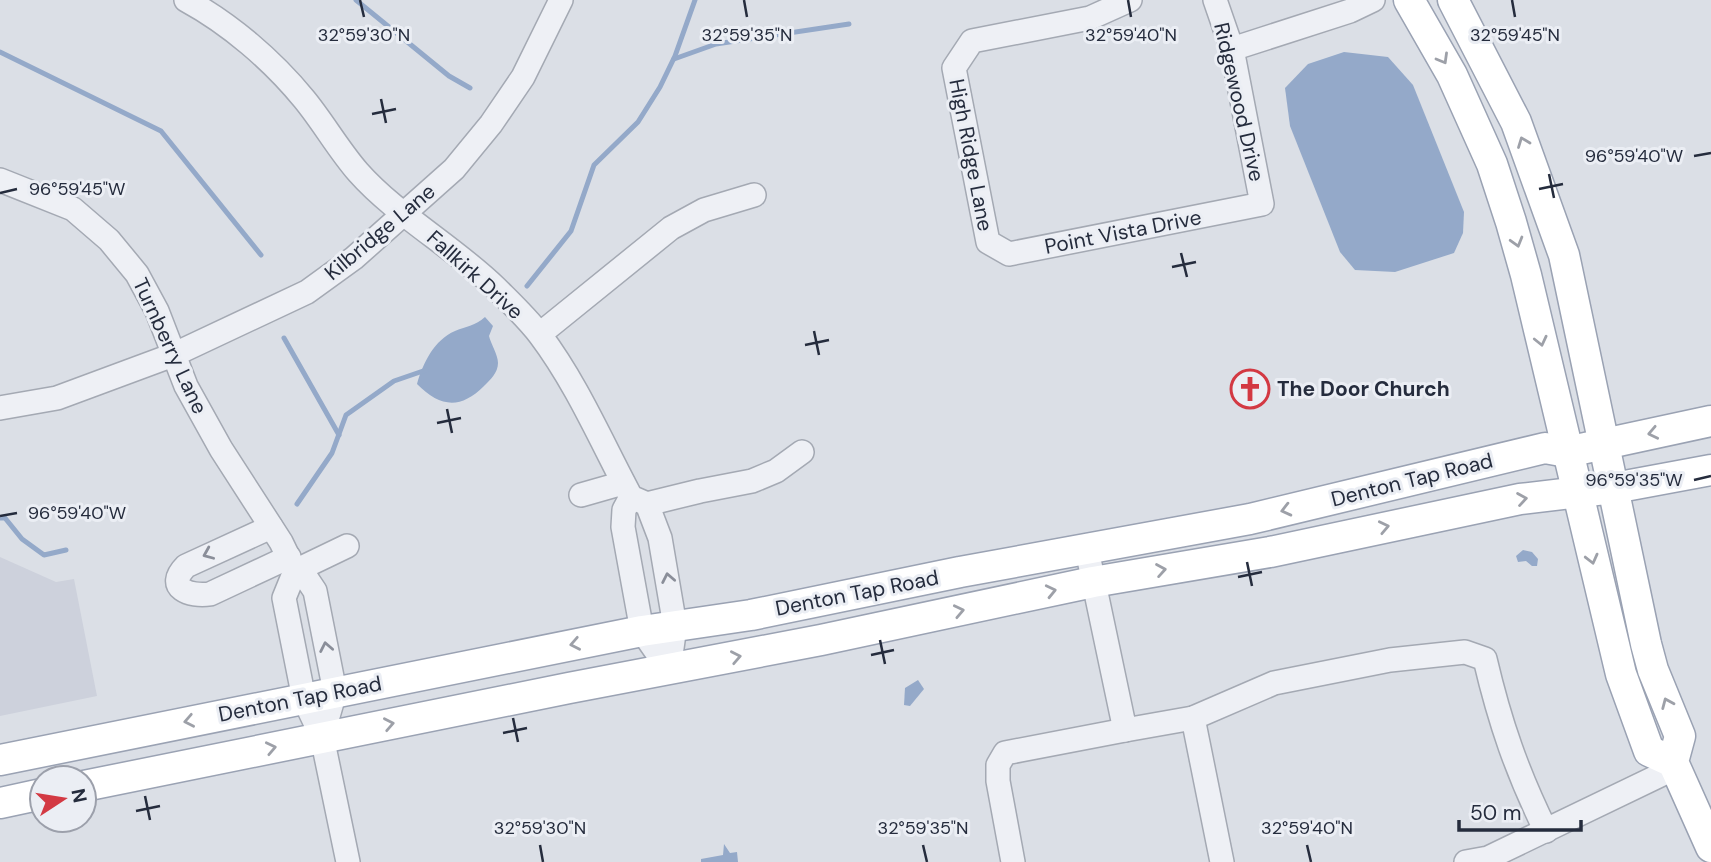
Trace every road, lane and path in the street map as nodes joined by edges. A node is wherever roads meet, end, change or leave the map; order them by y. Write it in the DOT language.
graph roads {
  1 [pos="186,0"];
  2 [pos="561,0"];
  3 [pos="1130,0"];
  4 [pos="1215,0"];
  5 [pos="1373,0"];
  6 [pos="1409,0"];
  7 [pos="1453,0"];
  8 [pos="1232,49"];
  9 [pos="0,180"];
  10 [pos="754,195"];
  11 [pos="1262,204"];
  12 [pos="404,213"];
  13 [pos="988,242"];
  14 [pos="540,334"];
  15 [pos="173,355"];
  16 [pos="0,408"];
  17 [pos="1711,421"];
  18 [pos="1604,444"];
  19 [pos="802,452"];
  20 [pos="1567,452"];
  21 [pos="1711,470"];
  22 [pos="1615,488"];
  23 [pos="1576,493"];
  24 [pos="581,495"];
  25 [pos="634,495"];
  26 [pos="271,527"];
  27 [pos="347,546"];
  28 [pos="1087,550"];
  29 [pos="292,564"];
  30 [pos="1093,582"];
  31 [pos="675,626"];
  32 [pos="642,631"];
  33 [pos="669,670"];
  34 [pos="335,692"];
  35 [pos="304,699"];
  36 [pos="1193,718"];
  37 [pos="1125,730"];
  38 [pos="322,737"];
  39 [pos="0,760"];
  40 [pos="1674,765"];
  41 [pos="98,783"];
  42 [pos="28,797"];
  43 [pos="0,803"];
  44 [pos="1546,831"];
  45 [pos="1711,847"];
  46 [pos="348,862"];
  47 [pos="1013,862"];
  48 [pos="1222,862"];
  49 [pos="1466,862"];
  1 -- 12 [label="street, Fallkirk Drive"];
  2 -- 12 [label="street, Kilbridge Lane"];
  3 -- 13 [label="street, High Ridge Lane"];
  4 -- 8 [label="street, Ridgewood Drive"];
  5 -- 8 [label="street"];
  6 -- 20 [label="main road, one-way"];
  18 -- 7 [label="main road, one-way"];
  8 -- 11 [label="street, Ridgewood Drive"];
  9 -- 15 [label="street, Turnberry Lane"];
  10 -- 14 [label="street"];
  11 -- 13 [label="street, Point Vista Drive"];
  12 -- 14 [label="street, Fallkirk Drive"];
  12 -- 15 [label="street, Kilbridge Lane"];
  14 -- 25 [label="street, Fallkirk Drive"];
  15 -- 16 [label="street, Kilbridge Lane"];
  15 -- 26 [label="street, Turnberry Lane"];
  17 -- 18 [label="main road, Denton Tap Road, one-way"];
  18 -- 20 [label="main road, Denton Tap Road"];
  18 -- 22 [label="main road"];
  19 -- 25 [label="street"];
  20 -- 23 [label="main road"];
  20 -- 28 [label="main road, Denton Tap Road, one-way"];
  21 -- 22 [label="main road, Denton Tap Road"];
  22 -- 23 [label="main road, Denton Tap Road"];
  40 -- 22 [label="main road, one-way"];
  30 -- 23 [label="main road, Denton Tap Road, one-way"];
  23 -- 40 [label="main road, one-way"];
  24 -- 25 [label="street"];
  31 -- 25 [label="street, Fallkirk Drive, one-way"];
  25 -- 32 [label="street"];
  26 -- 29 [label="street, Turnberry Lane"];
  26 -- 29 [label="street, one-way"];
  27 -- 29 [label="street"];
  28 -- 30 [label="street"];
  28 -- 31 [label="main road, Denton Tap Road"];
  34 -- 29 [label="street, Turnberry Lane, one-way"];
  29 -- 35 [label="street"];
  33 -- 30 [label="main road, Denton Tap Road, one-way"];
  30 -- 37 [label="street"];
  31 -- 32 [label="main road, Denton Tap Road"];
  31 -- 33 [label="street, Fallkirk Drive"];
  32 -- 33 [label="street"];
  32 -- 34 [label="main road, Denton Tap Road, one-way"];
  38 -- 33 [label="main road, Denton Tap Road, one-way"];
  34 -- 35 [label="main road, Denton Tap Road"];
  34 -- 38 [label="street, Turnberry Lane"];
  35 -- 38 [label="street"];
  35 -- 39 [label="main road, Denton Tap Road, one-way"];
  36 -- 37 [label="street"];
  36 -- 44 [label="street"];
  36 -- 48 [label="street"];
  37 -- 47 [label="street"];
  41 -- 38 [label="main road, Denton Tap Road, one-way"];
  38 -- 46 [label="street"];
  40 -- 44 [label="street"];
  40 -- 45 [label="main road"];
  42 -- 43 [label="main road"];
  44 -- 49 [label="street"];
}
